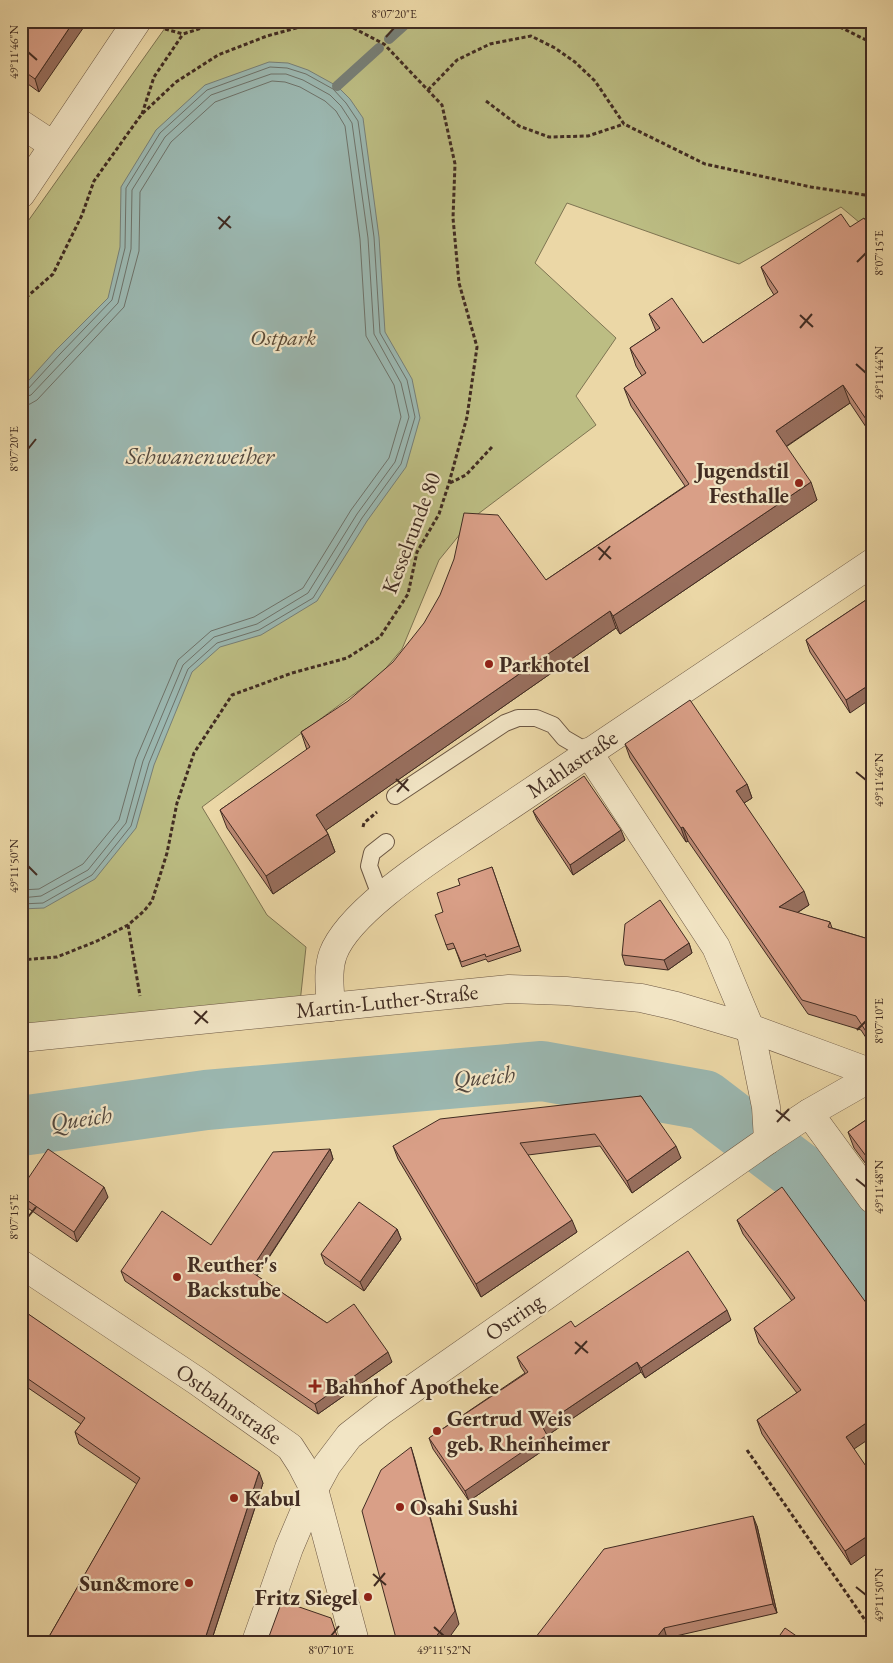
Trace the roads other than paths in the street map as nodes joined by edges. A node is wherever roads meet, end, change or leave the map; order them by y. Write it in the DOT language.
graph roads {
  1 [pos="148,24"];
  2 [pos="21,124"];
  3 [pos="53,145"];
  4 [pos="21,194"];
  5 [pos="872,563"];
  6 [pos="588,752"];
  7 [pos="394,796"];
  8 [pos="386,842"];
  9 [pos="381,898"];
  10 [pos="331,1007"];
  11 [pos="750,1028"];
  12 [pos="21,1038"];
  13 [pos="872,1073"];
  14 [pos="872,1076"];
  15 [pos="788,1126"];
  16 [pos="872,1199"];
  17 [pos="21,1264"];
  18 [pos="314,1489"];
  19 [pos="256,1642"];
  20 [pos="355,1642"];
  1 -- 3 [label="street"];
  2 -- 3 [label="street"];
  3 -- 4 [label="street"];
  5 -- 6 [label="street, Mahlastraße"];
  6 -- 7 [label="lane"];
  6 -- 9 [label="street, Mahlastraße"];
  6 -- 11 [label="street"];
  8 -- 9 [label="lane"];
  9 -- 10 [label="street, Mahlastraße"];
  10 -- 11 [label="street, Martin-Luther-Straße"];
  10 -- 12 [label="street, Martin-Luther-Straße"];
  11 -- 13 [label="street, Martin-Luther-Straße"];
  11 -- 15 [label="street"];
  14 -- 15 [label="street, Ostring"];
  15 -- 16 [label="street"];
  15 -- 18 [label="street, Ostring"];
  17 -- 18 [label="street, Ostbahnstraße"];
  18 -- 19 [label="street, Ostring"];
  18 -- 20 [label="street, Ostbahnstraße"];
}
